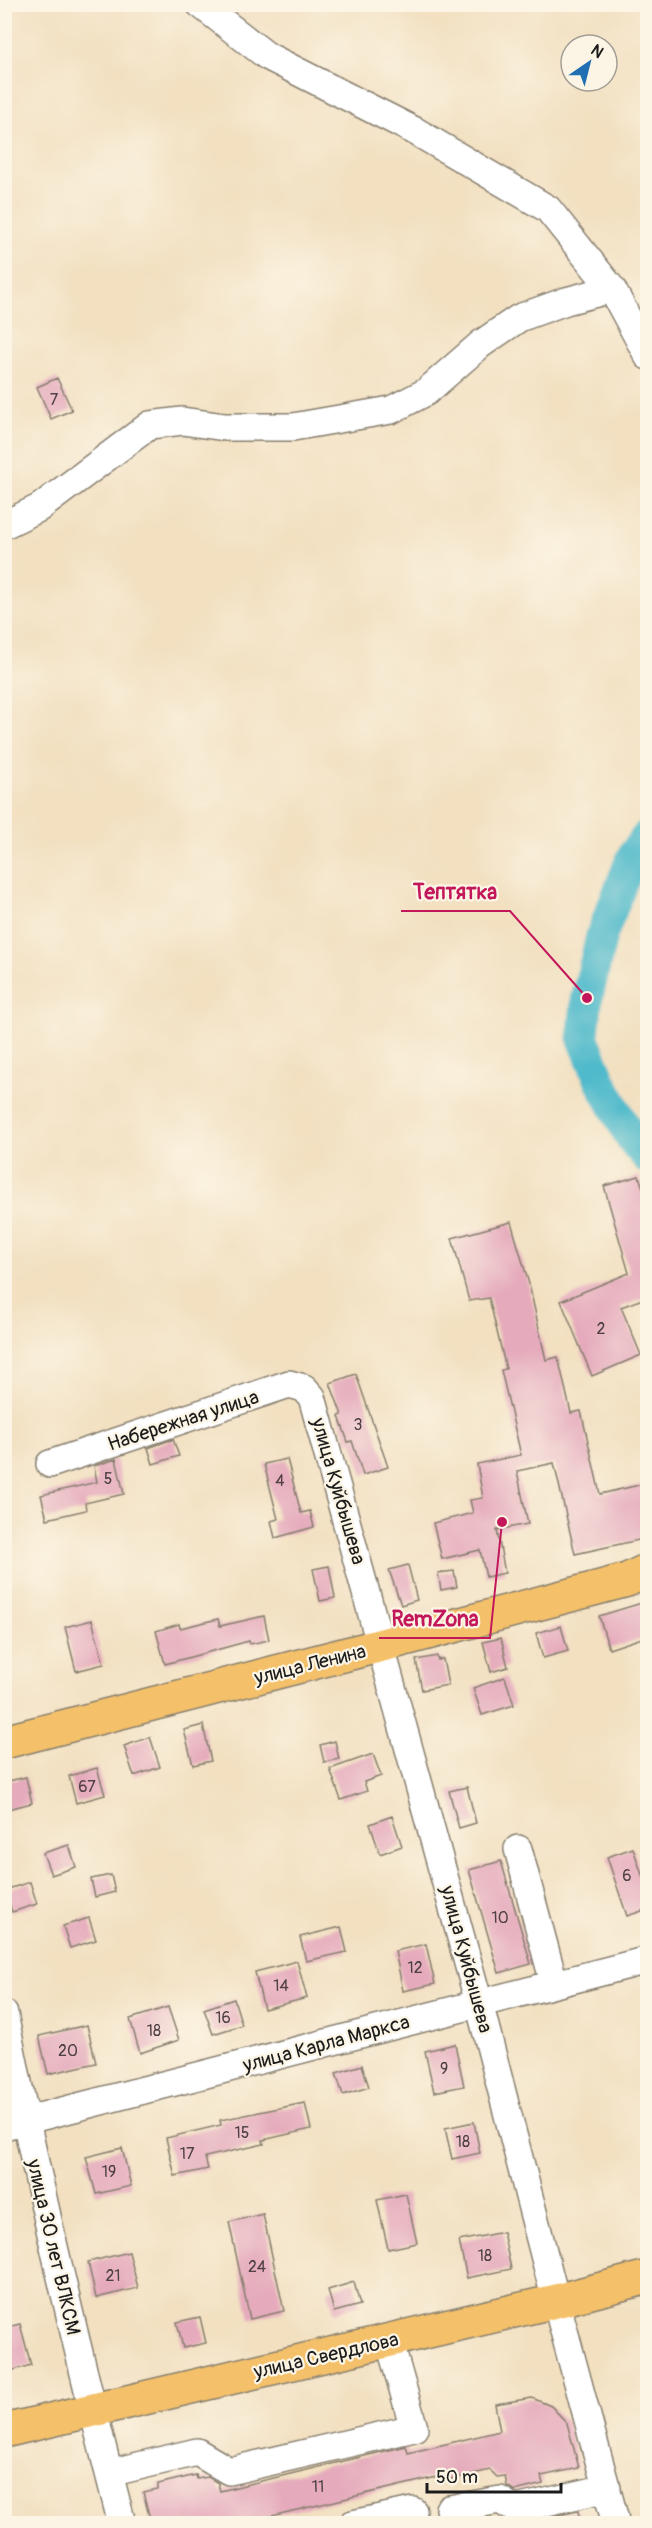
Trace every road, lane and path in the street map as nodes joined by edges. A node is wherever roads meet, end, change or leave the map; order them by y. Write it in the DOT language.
graph roads {
  1 [pos="200,4"];
  2 [pos="612,290"];
  3 [pos="648,356"];
  4 [pos="4,525"];
  5 [pos="312,1397"];
  6 [pos="50,1464"];
  7 [pos="648,1570"];
  8 [pos="382,1645"];
  9 [pos="4,1742"];
  10 [pos="518,1849"];
  11 [pos="648,1960"];
  12 [pos="554,1983"];
  13 [pos="479,2003"];
  14 [pos="4,2014"];
  15 [pos="15,2124"];
  16 [pos="648,2277"];
  17 [pos="556,2301"];
  18 [pos="388,2340"];
  19 [pos="91,2410"];
  20 [pos="4,2431"];
  21 [pos="109,2474"];
  22 [pos="607,2488"];
  23 [pos="449,2509"];
  24 [pos="413,2511"];
  25 [pos="522,2516"];
  26 [pos="122,2523"];
  27 [pos="353,2523"];
  28 [pos="616,2523"];
  1 -- 2 [label="street"];
  2 -- 3 [label="street"];
  2 -- 4 [label="street"];
  5 -- 6 [label="street, Набережная улица"];
  5 -- 8 [label="street, улица Куйбышева"];
  7 -- 8 [label="main road, улица Ленина"];
  8 -- 9 [label="main road, улица Ленина"];
  8 -- 13 [label="street, улица Куйбышева"];
  10 -- 12 [label="street"];
  11 -- 12 [label="street, улица Карла Маркса"];
  12 -- 13 [label="street, улица Карла Маркса"];
  13 -- 15 [label="street, улица Карла Маркса"];
  13 -- 17 [label="street, улица Куйбышева"];
  14 -- 15 [label="street, улица 30 лет ВЛКСМ"];
  15 -- 19 [label="street, улица 30 лет ВЛКСМ"];
  16 -- 17 [label="main road, улица Свердлова"];
  17 -- 18 [label="main road, улица Свердлова"];
  17 -- 22 [label="street, улица Куйбышева"];
  18 -- 19 [label="main road, улица Свердлова"];
  18 -- 21 [label="street"];
  19 -- 20 [label="main road, улица Свердлова"];
  19 -- 21 [label="street, улица 30 лет ВЛКСМ"];
  21 -- 26 [label="street, улица 30 лет ВЛКСМ"];
  22 -- 25 [label="street"];
  22 -- 28 [label="street, улица Куйбышева"];
  23 -- 25 [label="street"];
  24 -- 27 [label="street"];
}
